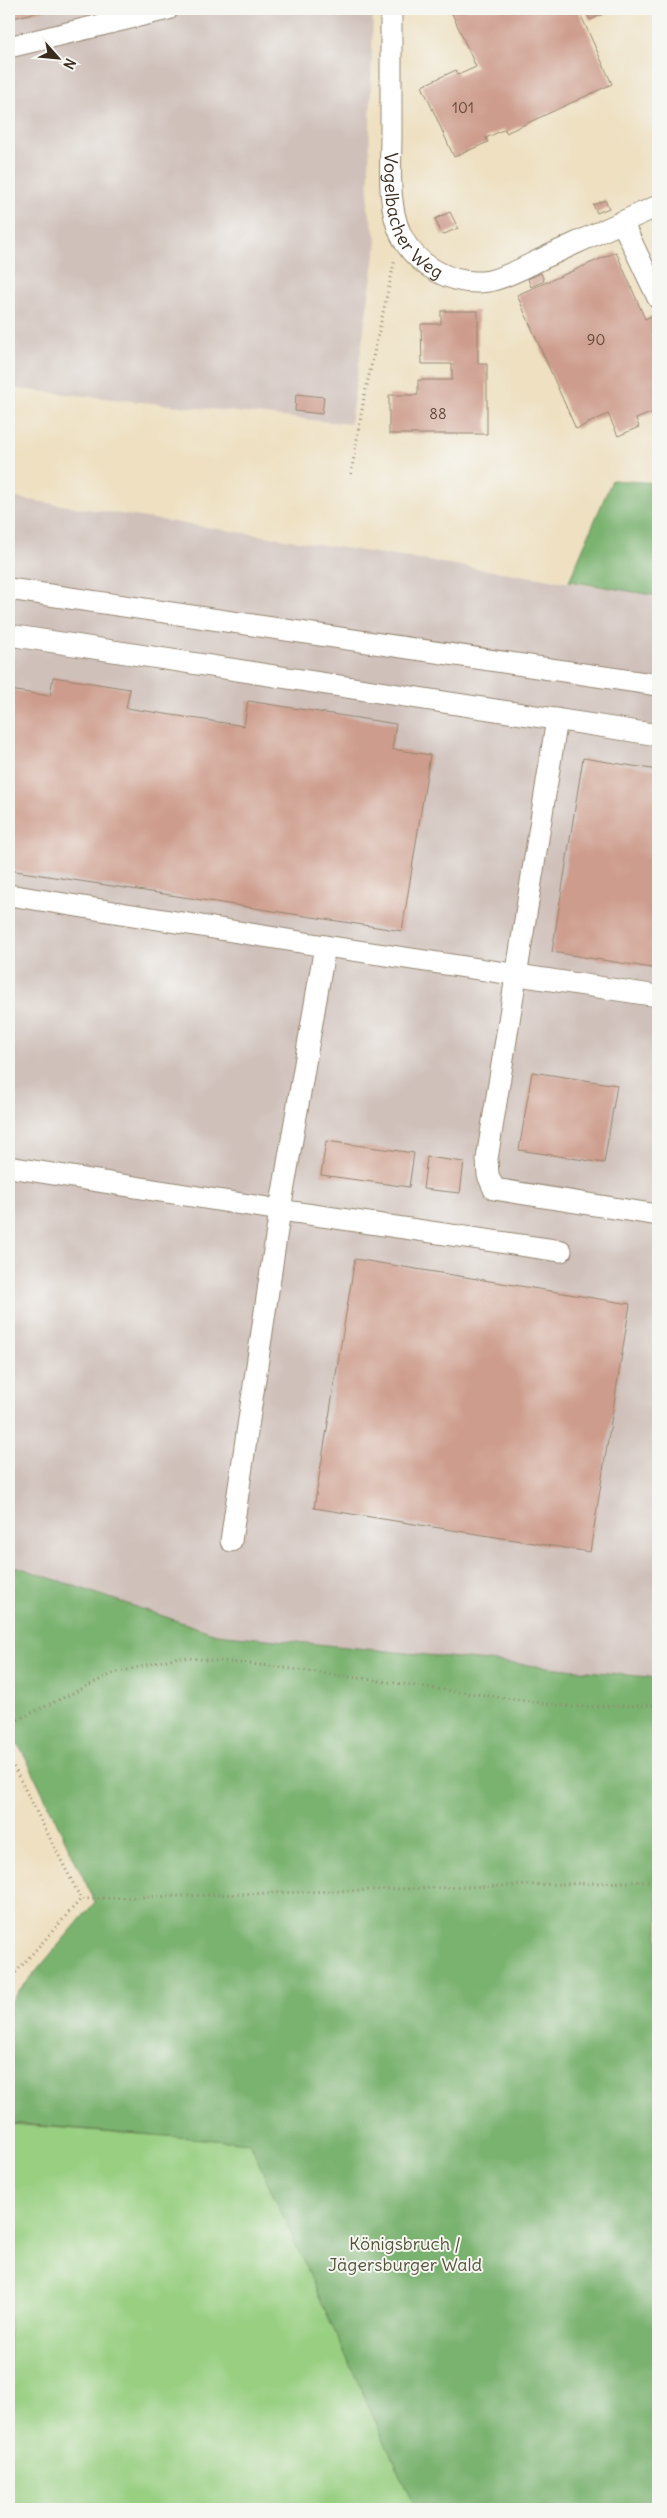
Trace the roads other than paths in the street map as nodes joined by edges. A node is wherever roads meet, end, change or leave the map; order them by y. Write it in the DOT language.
graph roads {
  1 [pos="168,9"];
  2 [pos="391,9"];
  3 [pos="9,47"];
  4 [pos="658,206"];
  5 [pos="622,222"];
  6 [pos="658,298"];
  7 [pos="9,589"];
  8 [pos="9,635"];
  9 [pos="658,685"];
  10 [pos="557,719"];
  11 [pos="658,735"];
  12 [pos="9,895"];
  13 [pos="324,946"];
  14 [pos="517,974"];
  15 [pos="658,996"];
  16 [pos="9,1167"];
  17 [pos="280,1210"];
  18 [pos="658,1215"];
  19 [pos="561,1251"];
  20 [pos="231,1541"];
  1 -- 3 [label="street"];
  2 -- 5 [label="street, Vogelbacher Weg"];
  4 -- 5 [label="street, Vogelbacher Weg"];
  5 -- 6 [label="street"];
  7 -- 9 [label="street"];
  8 -- 10 [label="street"];
  10 -- 11 [label="street"];
  10 -- 14 [label="street"];
  12 -- 13 [label="street"];
  13 -- 14 [label="street"];
  13 -- 17 [label="street"];
  14 -- 15 [label="street"];
  14 -- 18 [label="street"];
  16 -- 17 [label="street"];
  17 -- 19 [label="street"];
  17 -- 20 [label="street"];
}
